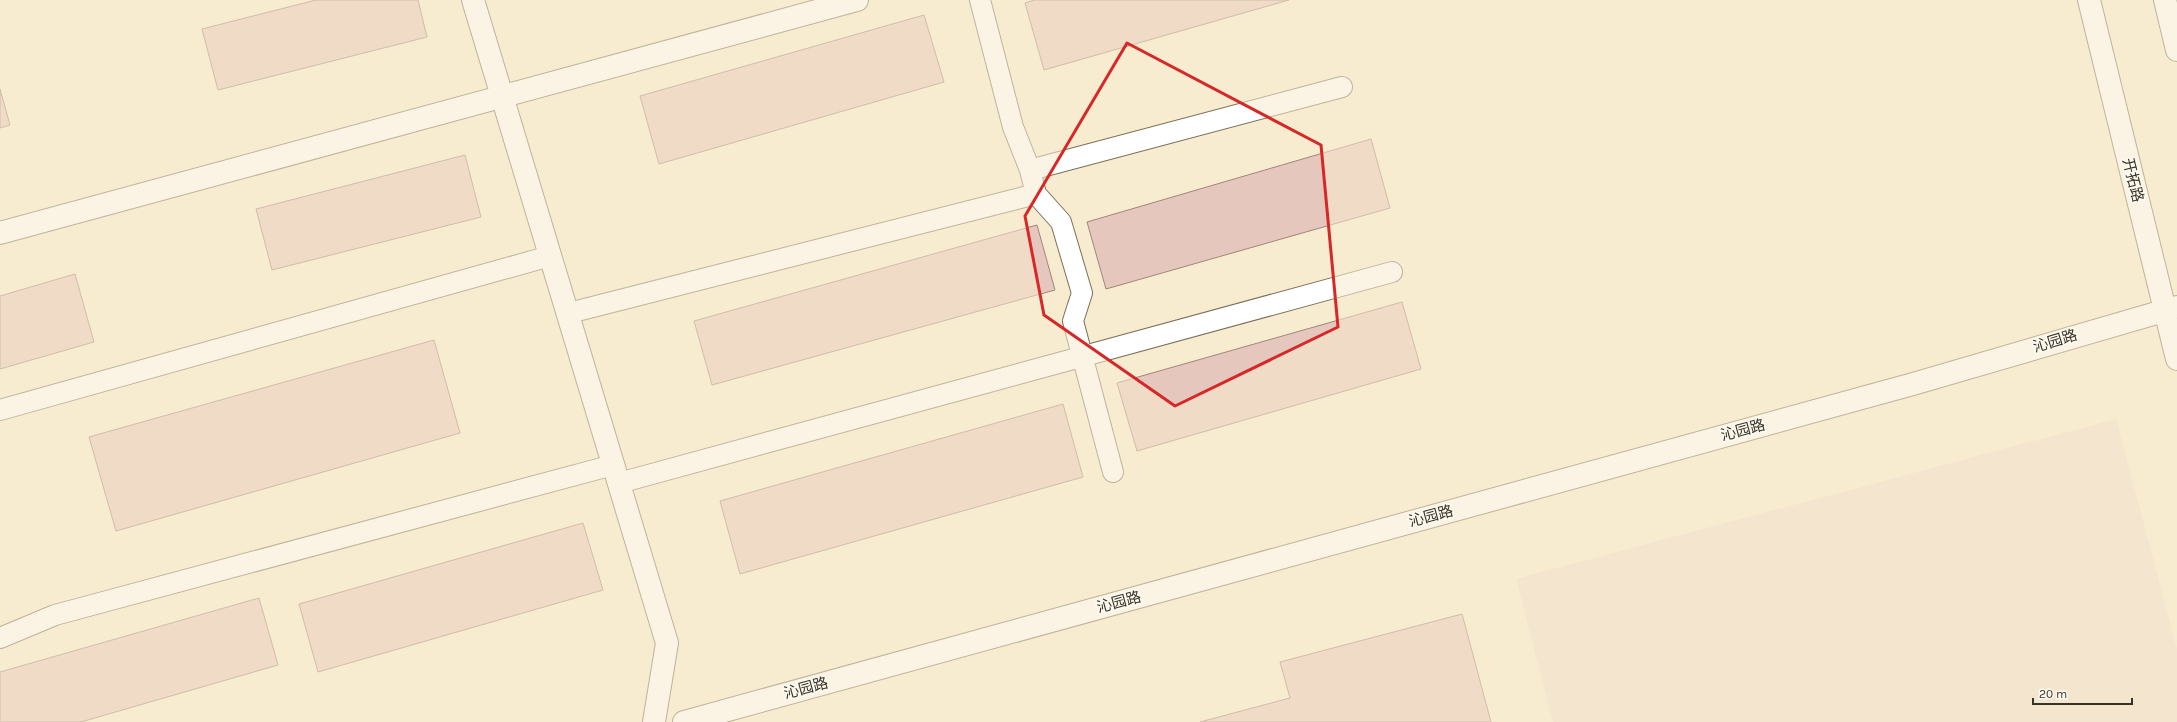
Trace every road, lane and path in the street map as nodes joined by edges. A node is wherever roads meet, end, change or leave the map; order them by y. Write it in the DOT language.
graph roads {
  1 [pos="473,0"];
  2 [pos="857,0"];
  3 [pos="980,0"];
  4 [pos="2089,0"];
  5 [pos="2165,0"];
  6 [pos="2177,50"];
  7 [pos="1342,87"];
  8 [pos="502,96"];
  9 [pos="1030,170"];
  10 [pos="1036,194"];
  11 [pos="0,233"];
  12 [pos="550,256"];
  13 [pos="1392,272"];
  14 [pos="2171,308"];
  15 [pos="569,313"];
  16 [pos="1083,357"];
  17 [pos="2177,359"];
  18 [pos="0,410"];
  19 [pos="1113,472"];
  20 [pos="616,474"];
  21 [pos="0,638"];
  22 [pos="654,722"];
  23 [pos="684,722"];
  1 -- 8 [label="street"];
  2 -- 8 [label="street"];
  3 -- 9 [label="lane"];
  4 -- 14 [label="street, 开拓路"];
  5 -- 6 [label="street"];
  7 -- 9 [label="lane"];
  8 -- 11 [label="street"];
  8 -- 12 [label="street"];
  9 -- 10 [label="lane"];
  10 -- 15 [label="lane"];
  10 -- 16 [label="lane"];
  12 -- 15 [label="street"];
  12 -- 18 [label="lane"];
  13 -- 16 [label="lane"];
  14 -- 17 [label="street, 开拓路"];
  14 -- 23 [label="street, 沁园路"];
  15 -- 20 [label="street"];
  16 -- 19 [label="lane"];
  16 -- 20 [label="lane"];
  20 -- 21 [label="lane"];
  20 -- 22 [label="street"];
}
